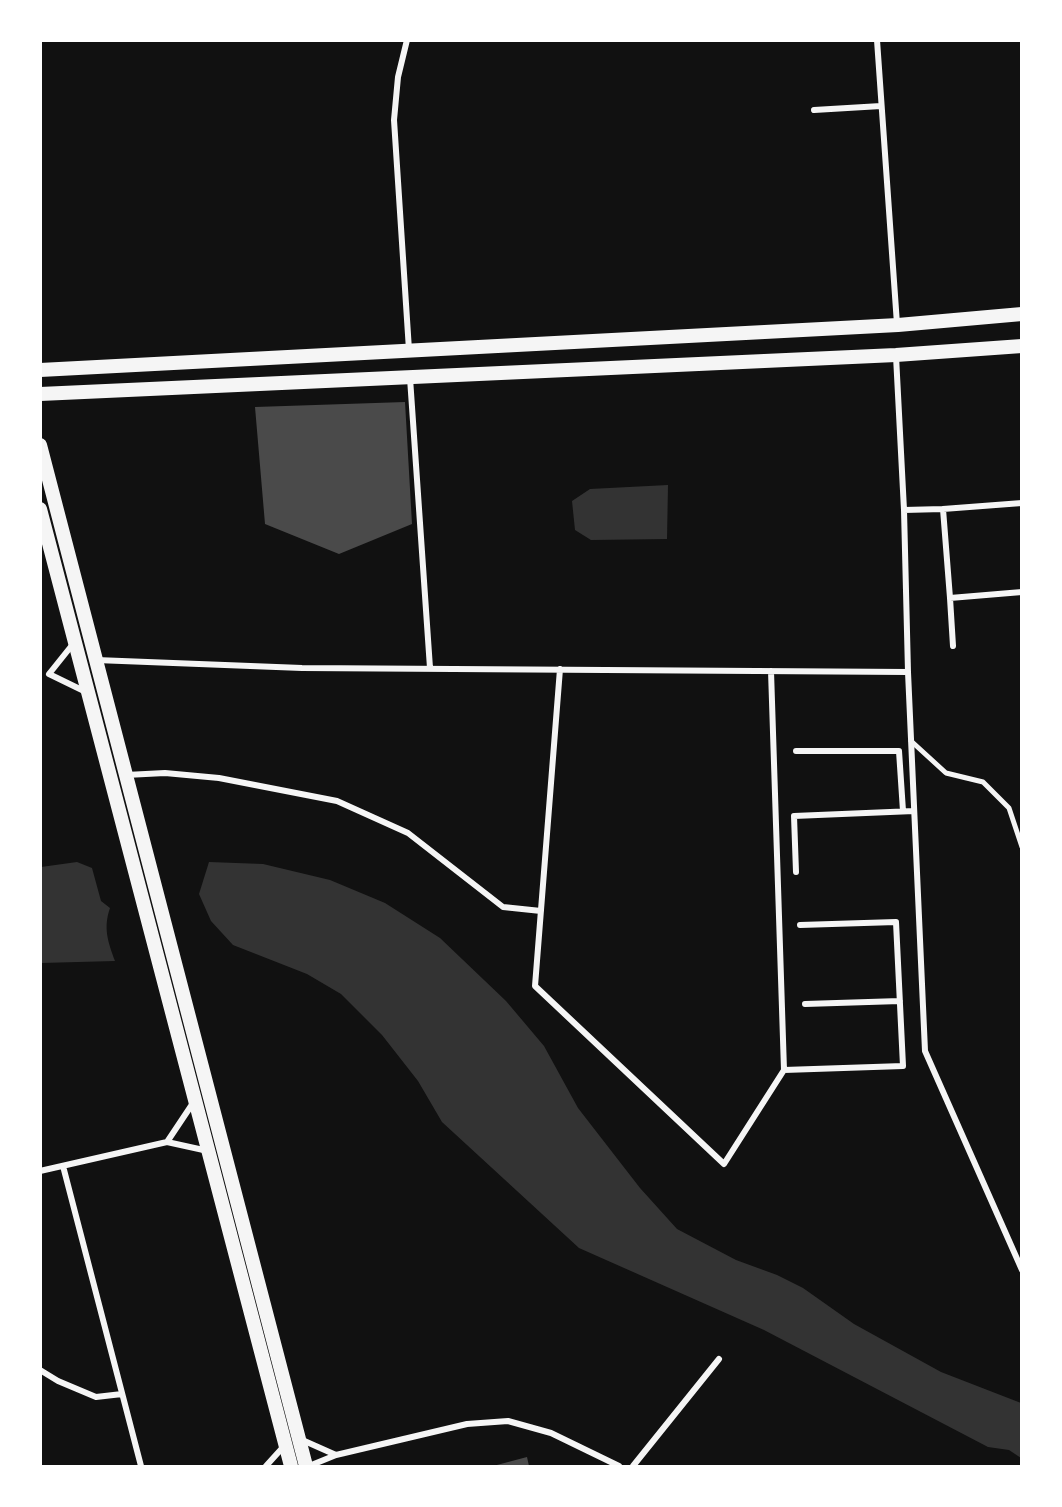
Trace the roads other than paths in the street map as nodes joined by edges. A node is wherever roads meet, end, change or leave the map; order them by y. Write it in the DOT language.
graph roads {
  1 [pos="407,40"];
  2 [pos="877,40"];
  3 [pos="881,106"];
  4 [pos="814,110"];
  5 [pos="1022,314"];
  6 [pos="897,325"];
  7 [pos="1022,346"];
  8 [pos="410,352"];
  9 [pos="896,355"];
  10 [pos="40,370"];
  11 [pos="410,376"];
  12 [pos="40,394"];
  13 [pos="40,445"];
  14 [pos="1022,503"];
  15 [pos="40,509"];
  16 [pos="943,509"];
  17 [pos="904,510"];
  18 [pos="1022,592"];
  19 [pos="950,598"];
  20 [pos="75,641"];
  21 [pos="953,646"];
  22 [pos="96,660"];
  23 [pos="430,668"];
  24 [pos="560,669"];
  25 [pos="771,671"];
  26 [pos="908,672"];
  27 [pos="49,674"];
  28 [pos="40,675"];
  29 [pos="89,693"];
  30 [pos="911,741"];
  31 [pos="796,751"];
  32 [pos="126,775"];
  33 [pos="903,811"];
  34 [pos="914,811"];
  35 [pos="1022,847"];
  36 [pos="796,872"];
  37 [pos="541,911"];
  38 [pos="800,925"];
  39 [pos="900,1001"];
  40 [pos="805,1004"];
  41 [pos="784,1070"];
  42 [pos="195,1100"];
  43 [pos="167,1142"];
  44 [pos="208,1151"];
  45 [pos="63,1166"];
  46 [pos="40,1171"];
  47 [pos="1022,1270"];
  48 [pos="718,1359"];
  49 [pos="40,1370"];
  50 [pos="122,1394"];
  51 [pos="299,1439"];
  52 [pos="285,1444"];
  53 [pos="336,1455"];
  54 [pos="141,1467"];
  55 [pos="266,1467"];
  56 [pos="291,1467"];
  57 [pos="308,1467"];
  58 [pos="619,1467"];
  59 [pos="633,1467"];
  1 -- 8 [label="street"];
  2 -- 3 [label="street"];
  3 -- 4 [label="street"];
  3 -- 6 [label="street"];
  5 -- 6 [label="main road"];
  6 -- 8 [label="main road"];
  7 -- 9 [label="main road"];
  8 -- 10 [label="main road"];
  9 -- 11 [label="main road"];
  9 -- 17 [label="street"];
  11 -- 12 [label="main road"];
  11 -- 23 [label="street"];
  13 -- 22 [label="main road"];
  14 -- 16 [label="street"];
  15 -- 20 [label="main road"];
  16 -- 17 [label="street"];
  16 -- 19 [label="street"];
  17 -- 26 [label="street"];
  18 -- 19 [label="street"];
  19 -- 21 [label="street"];
  20 -- 27 [label="street"];
  20 -- 29 [label="main road"];
  22 -- 23 [label="street"];
  22 -- 32 [label="main road"];
  23 -- 24 [label="street"];
  24 -- 25 [label="street"];
  24 -- 37 [label="street"];
  25 -- 26 [label="street"];
  25 -- 41 [label="street"];
  26 -- 30 [label="street"];
  27 -- 28 [label="street"];
  27 -- 29 [label="street"];
  29 -- 42 [label="main road"];
  30 -- 34 [label="street"];
  30 -- 35 [label="street"];
  31 -- 33 [label="street"];
  32 -- 37 [label="street"];
  32 -- 51 [label="main road"];
  33 -- 34 [label="street"];
  33 -- 36 [label="street"];
  34 -- 47 [label="street"];
  37 -- 41 [label="street"];
  38 -- 39 [label="street"];
  39 -- 40 [label="street"];
  39 -- 41 [label="street"];
  42 -- 43 [label="street"];
  42 -- 44 [label="main road"];
  43 -- 44 [label="street"];
  43 -- 45 [label="street"];
  44 -- 52 [label="main road"];
  45 -- 46 [label="street"];
  45 -- 50 [label="street"];
  48 -- 59 [label="street"];
  49 -- 50 [label="street"];
  50 -- 54 [label="street"];
  51 -- 53 [label="street"];
  51 -- 57 [label="main road"];
  52 -- 55 [label="street"];
  52 -- 56 [label="main road"];
  53 -- 57 [label="street"];
  53 -- 58 [label="street"];
}
